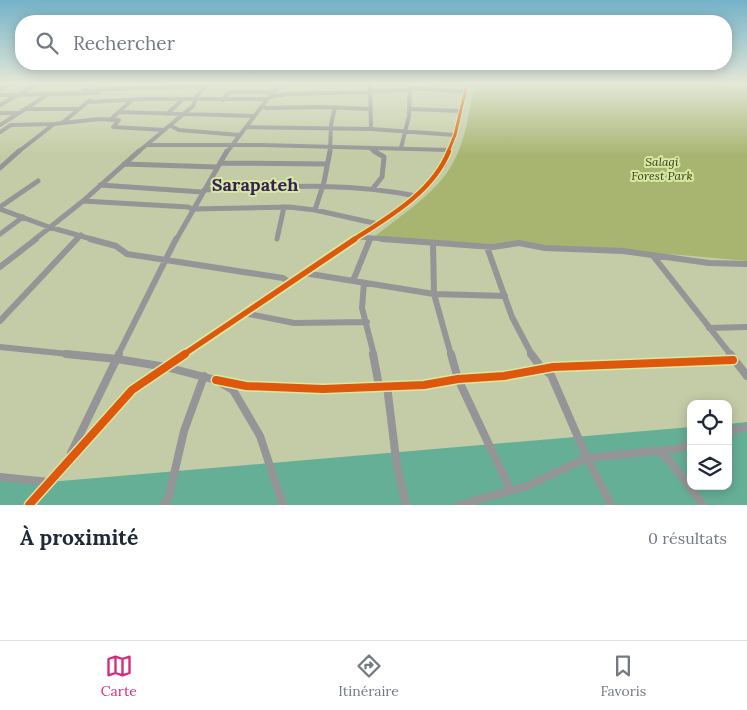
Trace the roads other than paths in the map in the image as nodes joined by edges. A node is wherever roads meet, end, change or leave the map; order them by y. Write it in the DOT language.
graph roads {
  1 [pos="335,107"];
  2 [pos="25,108"];
  3 [pos="124,108"];
  4 [pos="173,108"];
  5 [pos="189,108"];
  6 [pos="261,108"];
  7 [pos="265,108"];
  8 [pos="296,108"];
  9 [pos="345,108"];
  10 [pos="461,108"];
  11 [pos="80,109"];
  12 [pos="371,109"];
  13 [pos="410,110"];
  14 [pos="460,111"];
  15 [pos="119,112"];
  16 [pos="0,113"];
  17 [pos="18,113"];
  18 [pos="167,114"];
  19 [pos="184,114"];
  20 [pos="254,116"];
  21 [pos="110,120"];
  22 [pos="62,123"];
  23 [pos="54,124"];
  24 [pos="0,125"];
  25 [pos="11,125"];
  26 [pos="171,126"];
  27 [pos="246,127"];
  28 [pos="371,129"];
  29 [pos="165,130"];
  30 [pos="330,130"];
  31 [pos="0,132"];
  32 [pos="406,133"];
  33 [pos="240,135"];
  34 [pos="455,135"];
  35 [pos="147,145"];
  36 [pos="233,145"];
  37 [pos="329,147"];
  38 [pos="401,148"];
  39 [pos="371,149"];
  40 [pos="448,150"];
  41 [pos="124,164"];
  42 [pos="327,164"];
  43 [pos="218,165"];
  44 [pos="0,168"];
  45 [pos="38,181"];
  46 [pos="323,184"];
  47 [pos="100,185"];
  48 [pos="374,187"];
  49 [pos="203,191"];
  50 [pos="416,196"];
  51 [pos="83,201"];
  52 [pos="284,206"];
  53 [pos="0,208"];
  54 [pos="192,209"];
  55 [pos="315,210"];
  56 [pos="23,217"];
  57 [pos="378,224"];
  58 [pos="49,227"];
  59 [pos="0,234"];
  60 [pos="81,235"];
  61 [pos="359,237"];
  62 [pos="276,239"];
  63 [pos="370,239"];
  64 [pos="433,243"];
  65 [pos="487,247"];
  66 [pos="654,257"];
  67 [pos="165,259"];
  68 [pos="747,264"];
  69 [pos="0,267"];
  70 [pos="303,273"];
  71 [pos="353,281"];
  72 [pos="289,282"];
  73 [pos="364,283"];
  74 [pos="434,294"];
  75 [pos="505,296"];
  76 [pos="244,313"];
  77 [pos="0,320"];
  78 [pos="367,322"];
  79 [pos="747,327"];
  80 [pos="709,328"];
  81 [pos="0,347"];
  82 [pos="117,359"];
  83 [pos="733,360"];
  84 [pos="166,367"];
  85 [pos="541,370"];
  86 [pos="204,376"];
  87 [pos="747,376"];
  88 [pos="458,379"];
  89 [pos="216,380"];
  90 [pos="383,386"];
  91 [pos="747,427"];
  92 [pos="732,431"];
  93 [pos="689,445"];
  94 [pos="658,451"];
  95 [pos="587,458"];
  96 [pos="65,464"];
  97 [pos="0,477"];
  98 [pos="49,482"];
  99 [pos="510,490"];
  100 [pos="30,505"];
  101 [pos="164,505"];
  102 [pos="283,505"];
  103 [pos="406,505"];
  104 [pos="459,505"];
  105 [pos="611,505"];
  106 [pos="703,505"];
  1 -- 30 [label="street"];
  2 -- 11 [label="street"];
  2 -- 17 [label="street"];
  3 -- 15 [label="street"];
  4 -- 18 [label="street"];
  5 -- 19 [label="street"];
  6 -- 20 [label="street"];
  7 -- 8 [label="street"];
  9 -- 12 [label="street"];
  10 -- 14 [label="street"];
  11 -- 22 [label="street"];
  12 -- 28 [label="street"];
  13 -- 14 [label="street"];
  13 -- 32 [label="street"];
  14 -- 34 [label="street"];
  15 -- 18 [label="street"];
  15 -- 21 [label="street"];
  16 -- 17 [label="street"];
  17 -- 24 [label="street"];
  18 -- 19 [label="street"];
  19 -- 20 [label="street"];
  19 -- 26 [label="street"];
  20 -- 27 [label="street"];
  21 -- 22 [label="street"];
  21 -- 29 [label="street"];
  22 -- 23 [label="street"];
  23 -- 25 [label="street"];
  23 -- 44 [label="street"];
  24 -- 25 [label="street"];
  25 -- 31 [label="street"];
  26 -- 29 [label="street"];
  26 -- 33 [label="street"];
  27 -- 30 [label="street"];
  27 -- 33 [label="street"];
  28 -- 30 [label="street"];
  28 -- 32 [label="street"];
  29 -- 35 [label="street"];
  30 -- 37 [label="street"];
  32 -- 34 [label="street"];
  32 -- 38 [label="street"];
  33 -- 36 [label="street"];
  34 -- 40 [label="street"];
  35 -- 36 [label="street"];
  35 -- 41 [label="street"];
  36 -- 37 [label="street"];
  36 -- 43 [label="street"];
  37 -- 39 [label="street"];
  37 -- 42 [label="street"];
  38 -- 39 [label="street"];
  38 -- 40 [label="street"];
  39 -- 48 [label="street"];
  40 -- 50 [label="street"];
  41 -- 43 [label="street"];
  41 -- 47 [label="street"];
  42 -- 43 [label="street"];
  42 -- 46 [label="street"];
  43 -- 49 [label="street"];
  45 -- 53 [label="street"];
  46 -- 48 [label="street"];
  46 -- 49 [label="street"];
  46 -- 55 [label="street"];
  47 -- 49 [label="street"];
  47 -- 51 [label="street"];
  48 -- 50 [label="street"];
  49 -- 54 [label="street"];
  50 -- 57 [label="street"];
  51 -- 54 [label="street"];
  51 -- 58 [label="street"];
  52 -- 54 [label="street"];
  52 -- 55 [label="street"];
  52 -- 62 [label="street"];
  53 -- 56 [label="street"];
  54 -- 67 [label="street"];
  55 -- 57 [label="street"];
  56 -- 58 [label="street"];
  56 -- 59 [label="street"];
  57 -- 61 [label="street"];
  58 -- 60 [label="street"];
  58 -- 69 [label="street"];
  60 -- 67 [label="street"];
  60 -- 77 [label="street"];
  61 -- 63 [label="street"];
  61 -- 70 [label="street"];
  63 -- 64 [label="street"];
  63 -- 71 [label="street"];
  64 -- 65 [label="street"];
  64 -- 74 [label="street"];
  65 -- 66 [label="street"];
  65 -- 75 [label="street"];
  66 -- 68 [label="street"];
  66 -- 80 [label="street"];
  67 -- 72 [label="street"];
  67 -- 82 [label="street"];
  70 -- 71 [label="street"];
  70 -- 72 [label="street"];
  71 -- 73 [label="street"];
  72 -- 76 [label="street"];
  73 -- 74 [label="street"];
  73 -- 78 [label="street"];
  74 -- 75 [label="street"];
  74 -- 88 [label="street"];
  75 -- 85 [label="street"];
  76 -- 78 [label="street"];
  76 -- 84 [label="street"];
  78 -- 90 [label="street"];
  79 -- 80 [label="street"];
  80 -- 83 [label="street"];
  81 -- 82 [label="street"];
  82 -- 84 [label="street"];
  82 -- 96 [label="street"];
  83 -- 85 [label="street"];
  83 -- 87 [label="street"];
  84 -- 86 [label="street"];
  84 -- 96 [label="street"];
  85 -- 88 [label="street"];
  85 -- 95 [label="street"];
  86 -- 89 [label="street"];
  86 -- 101 [label="street"];
  88 -- 90 [label="street"];
  88 -- 99 [label="street"];
  89 -- 90 [label="street"];
  89 -- 102 [label="street"];
  90 -- 103 [label="street"];
  91 -- 92 [label="street"];
  93 -- 94 [label="street"];
  94 -- 95 [label="street"];
  94 -- 106 [label="street"];
  95 -- 99 [label="street"];
  95 -- 105 [label="street"];
  96 -- 98 [label="street"];
  97 -- 98 [label="street"];
  98 -- 100 [label="street"];
  99 -- 104 [label="street"];
}
